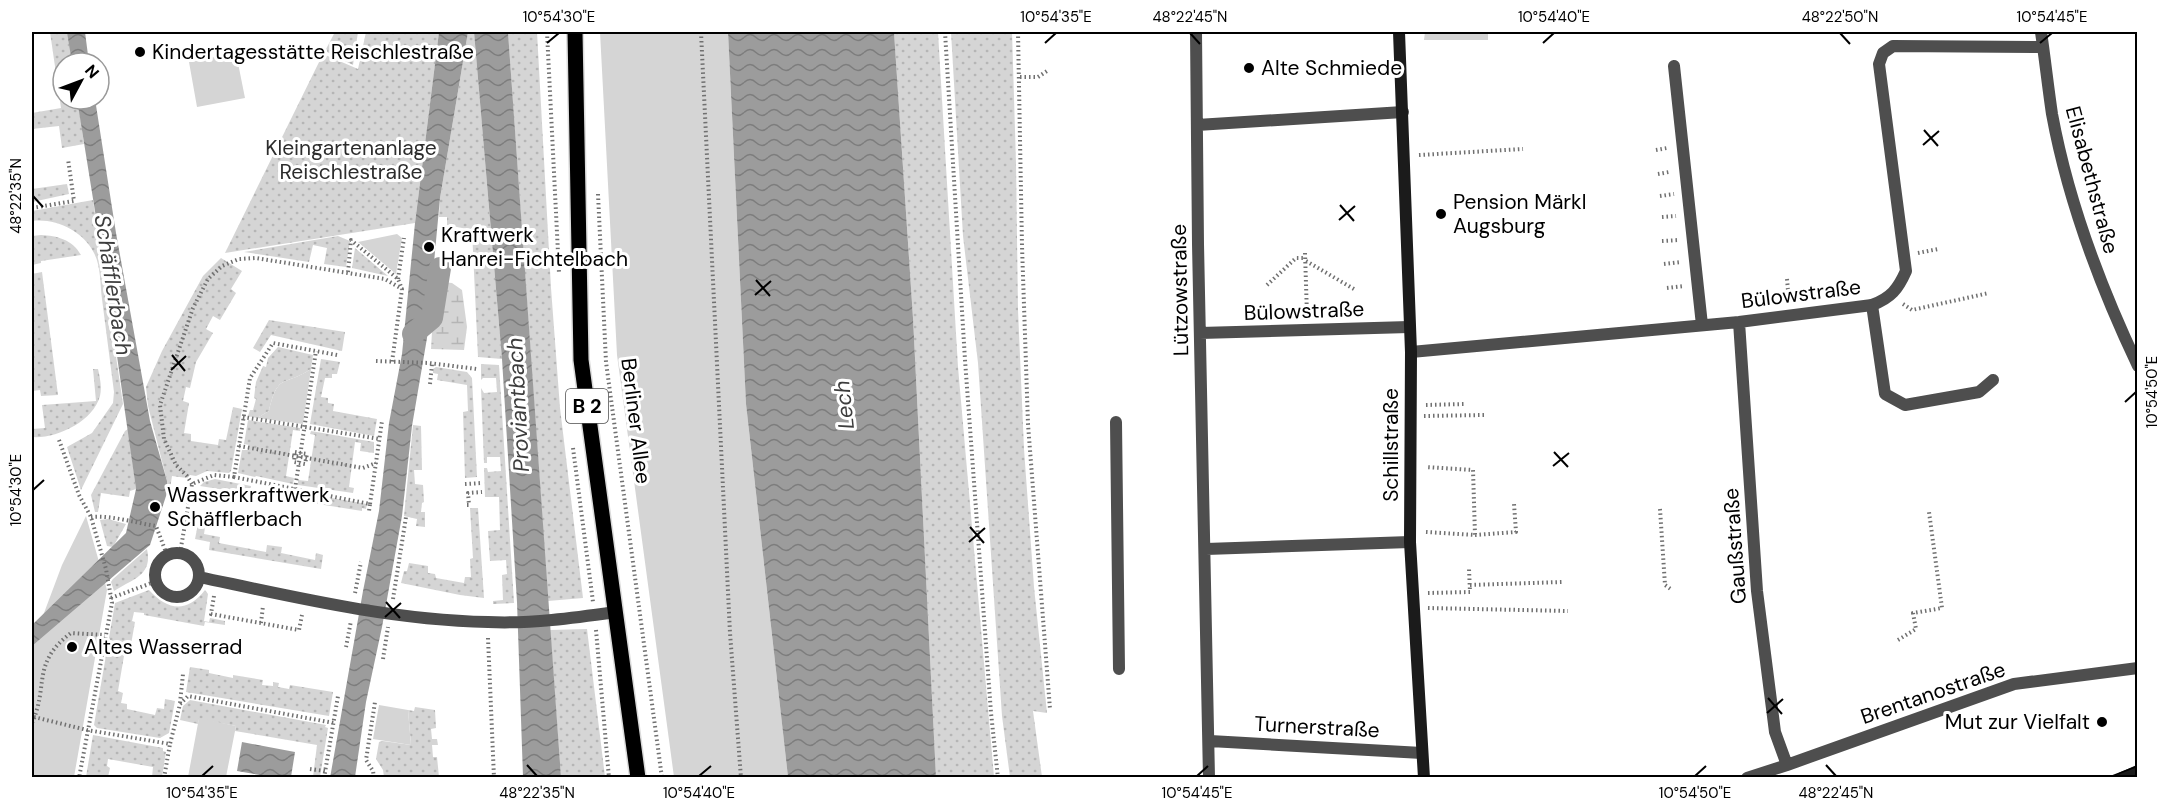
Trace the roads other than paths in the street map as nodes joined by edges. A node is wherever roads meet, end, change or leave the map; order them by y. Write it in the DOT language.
graph roads {
  1 [pos="575,32"];
  2 [pos="1196,32"];
  3 [pos="1398,32"];
  4 [pos="2042,32"];
  5 [pos="2043,47"];
  6 [pos="1674,66"];
  7 [pos="1403,112"];
  8 [pos="1197,125"];
  9 [pos="1872,305"];
  10 [pos="1738,322"];
  11 [pos="1702,325"];
  12 [pos="1410,327"];
  13 [pos="1200,333"];
  14 [pos="1411,352"];
  15 [pos="2138,366"];
  16 [pos="1993,380"];
  17 [pos="1116,422"];
  18 [pos="1410,537"];
  19 [pos="1206,549"];
  20 [pos="199,577"];
  21 [pos="615,612"];
  22 [pos="2138,668"];
  23 [pos="1119,669"];
  24 [pos="1210,741"];
  25 [pos="1422,753"];
  26 [pos="1787,765"];
  27 [pos="2138,771"];
  28 [pos="638,777"];
  29 [pos="1209,777"];
  30 [pos="1424,777"];
  31 [pos="1747,777"];
  32 [pos="2122,777"];
  1 -- 21 [label="main road, B 2"];
  2 -- 8 [label="street, Lützowstraße"];
  3 -- 7 [label="street, Schillstraße"];
  4 -- 5 [label="street, Elisabethstraße"];
  5 -- 9 [label="street, Bülowstraße"];
  5 -- 15 [label="street, Elisabethstraße"];
  6 -- 11 [label="street"];
  7 -- 8 [label="street"];
  7 -- 12 [label="street, Schillstraße"];
  8 -- 13 [label="street, Lützowstraße"];
  9 -- 10 [label="street, Bülowstraße"];
  9 -- 16 [label="street"];
  10 -- 11 [label="street, Bülowstraße"];
  10 -- 26 [label="street, Gaußstraße"];
  11 -- 14 [label="street, Bülowstraße"];
  12 -- 13 [label="street, Bülowstraße"];
  12 -- 14 [label="street, Schillstraße"];
  13 -- 19 [label="street, Lützowstraße"];
  14 -- 18 [label="street, Schillstraße"];
  17 -- 23 [label="street"];
  18 -- 19 [label="street"];
  18 -- 25 [label="street, Schillstraße"];
  19 -- 24 [label="street, Lützowstraße"];
  20 -- 20 [label="street"];
  20 -- 21 [label="street"];
  21 -- 28 [label="main road, B 2"];
  22 -- 26 [label="street, Brentanostraße"];
  24 -- 25 [label="street, Turnerstraße"];
  24 -- 29 [label="street, Lützowstraße"];
  25 -- 30 [label="street, Schillstraße"];
  26 -- 31 [label="street, Brentanostraße"];
  27 -- 32 [label="street"];
}
